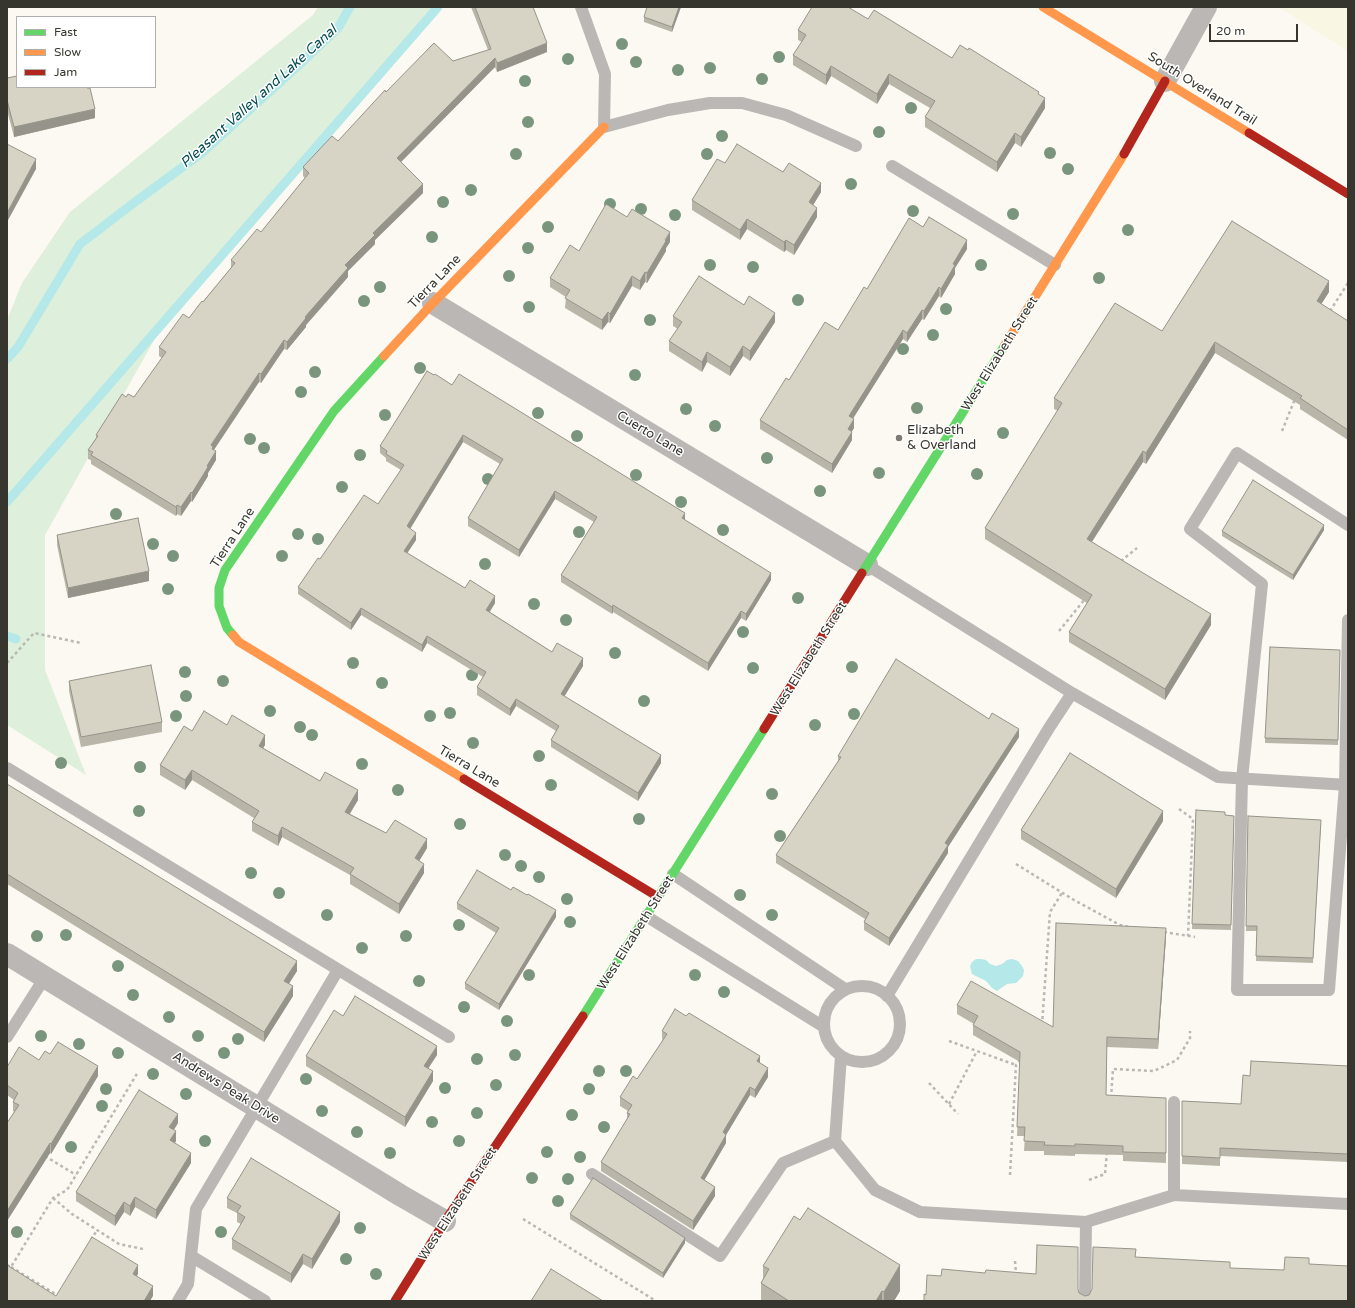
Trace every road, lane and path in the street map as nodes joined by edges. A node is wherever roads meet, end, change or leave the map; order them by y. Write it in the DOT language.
graph roads {
  1 [pos="581,7"];
  2 [pos="1043,7"];
  3 [pos="1206,7"];
  4 [pos="1165,81"];
  5 [pos="604,127"];
  6 [pos="856,146"];
  7 [pos="892,166"];
  8 [pos="1348,194"];
  9 [pos="1054,265"];
  10 [pos="1348,283"];
  11 [pos="433,303"];
  12 [pos="1329,314"];
  13 [pos="1296,395"];
  14 [pos="1282,431"];
  15 [pos="1348,526"];
  16 [pos="1138,548"];
  17 [pos="868,565"];
  18 [pos="1115,565"];
  19 [pos="1086,597"];
  20 [pos="1348,620"];
  21 [pos="1059,631"];
  22 [pos="81,642"];
  23 [pos="7,664"];
  24 [pos="1072,693"];
  25 [pos="7,768"];
  26 [pos="1242,778"];
  27 [pos="1346,785"];
  28 [pos="1179,809"];
  29 [pos="1016,864"];
  30 [pos="673,874"];
  31 [pos="1062,893"];
  32 [pos="658,897"];
  33 [pos="646,916"];
  34 [pos="1135,928"];
  35 [pos="1158,931"];
  36 [pos="1188,936"];
  37 [pos="1194,937"];
  38 [pos="7,954"];
  39 [pos="338,970"];
  40 [pos="45,977"];
  41 [pos="846,989"];
  42 [pos="887,996"];
  43 [pos="824,1027"];
  44 [pos="1042,1031"];
  45 [pos="1190,1031"];
  46 [pos="7,1037"];
  47 [pos="449,1037"];
  48 [pos="949,1041"];
  49 [pos="978,1051"];
  50 [pos="1025,1054"];
  51 [pos="841,1056"];
  52 [pos="1016,1065"];
  53 [pos="138,1072"];
  54 [pos="929,1083"];
  55 [pos="1111,1099"];
  56 [pos="1174,1102"];
  57 [pos="948,1104"];
  58 [pos="256,1107"];
  59 [pos="958,1114"];
  60 [pos="835,1141"];
  61 [pos="1107,1152"];
  62 [pos="44,1156"];
  63 [pos="592,1174"];
  64 [pos="76,1175"];
  65 [pos="1010,1175"];
  66 [pos="1089,1180"];
  67 [pos="1174,1195"];
  68 [pos="53,1198"];
  69 [pos="1348,1204"];
  70 [pos="523,1219"];
  71 [pos="445,1221"];
  72 [pos="1086,1222"];
  73 [pos="97,1230"];
  74 [pos="89,1243"];
  75 [pos="143,1249"];
  76 [pos="191,1256"];
  77 [pos="1015,1261"];
  78 [pos="7,1264"];
  79 [pos="11,1267"];
  80 [pos="1016,1281"];
  81 [pos="61,1289"];
  82 [pos="57,1295"];
  83 [pos="54,1301"];
  84 [pos="178,1301"];
  85 [pos="265,1301"];
  86 [pos="395,1301"];
  87 [pos="656,1301"];
  88 [pos="1085,1301"];
  1 -- 5 [label="lane"];
  2 -- 4 [label="main road, South Overland Trail"];
  3 -- 4 [label="street, West Elizabeth Street"];
  4 -- 8 [label="main road, South Overland Trail"];
  4 -- 9 [label="main road, West Elizabeth Street"];
  5 -- 6 [label="lane"];
  5 -- 11 [label="main road, Tierra Lane"];
  7 -- 9 [label="lane"];
  9 -- 17 [label="main road, West Elizabeth Street"];
  10 -- 12 [label="path"];
  11 -- 17 [label="street, Cuerto Lane"];
  11 -- 32 [label="main road, Tierra Lane"];
  13 -- 14 [label="path"];
  15 -- 26 [label="lane"];
  16 -- 18 [label="path"];
  17 -- 24 [label="lane"];
  17 -- 30 [label="main road, West Elizabeth Street"];
  19 -- 21 [label="path"];
  20 -- 27 [label="lane"];
  22 -- 23 [label="path"];
  24 -- 26 [label="lane"];
  24 -- 42 [label="lane"];
  25 -- 39 [label="lane"];
  26 -- 27 [label="lane"];
  26 -- 27 [label="lane"];
  28 -- 36 [label="path"];
  29 -- 31 [label="path"];
  30 -- 32 [label="main road, West Elizabeth Street"];
  30 -- 41 [label="lane"];
  31 -- 34 [label="path"];
  31 -- 44 [label="path"];
  32 -- 33 [label="main road, West Elizabeth Street"];
  33 -- 43 [label="lane"];
  33 -- 71 [label="main road, West Elizabeth Street"];
  35 -- 36 [label="path"];
  36 -- 37 [label="path"];
  38 -- 40 [label="street, Andrews Peak Drive"];
  39 -- 47 [label="lane"];
  39 -- 58 [label="lane"];
  40 -- 46 [label="lane"];
  40 -- 58 [label="street, Andrews Peak Drive"];
  41 -- 42 [label="lane"];
  41 -- 43 [label="lane"];
  42 -- 51 [label="lane"];
  43 -- 51 [label="lane"];
  45 -- 55 [label="path"];
  48 -- 49 [label="path"];
  49 -- 52 [label="path"];
  49 -- 57 [label="path"];
  50 -- 52 [label="path"];
  51 -- 60 [label="lane"];
  52 -- 65 [label="path"];
  53 -- 64 [label="path"];
  54 -- 57 [label="path"];
  56 -- 67 [label="lane"];
  57 -- 59 [label="path"];
  58 -- 71 [label="street, Andrews Peak Drive"];
  58 -- 76 [label="lane"];
  60 -- 63 [label="lane"];
  60 -- 72 [label="lane"];
  61 -- 66 [label="path"];
  62 -- 64 [label="path"];
  64 -- 68 [label="path"];
  67 -- 69 [label="lane"];
  67 -- 72 [label="lane"];
  68 -- 73 [label="path"];
  68 -- 79 [label="path"];
  70 -- 87 [label="path"];
  71 -- 86 [label="main road, West Elizabeth Street"];
  72 -- 88 [label="lane"];
  73 -- 74 [label="path"];
  73 -- 75 [label="path"];
  76 -- 84 [label="lane"];
  76 -- 85 [label="lane"];
  77 -- 80 [label="path"];
  78 -- 79 [label="path"];
  79 -- 82 [label="path"];
  81 -- 82 [label="path"];
  82 -- 83 [label="path"];
}
